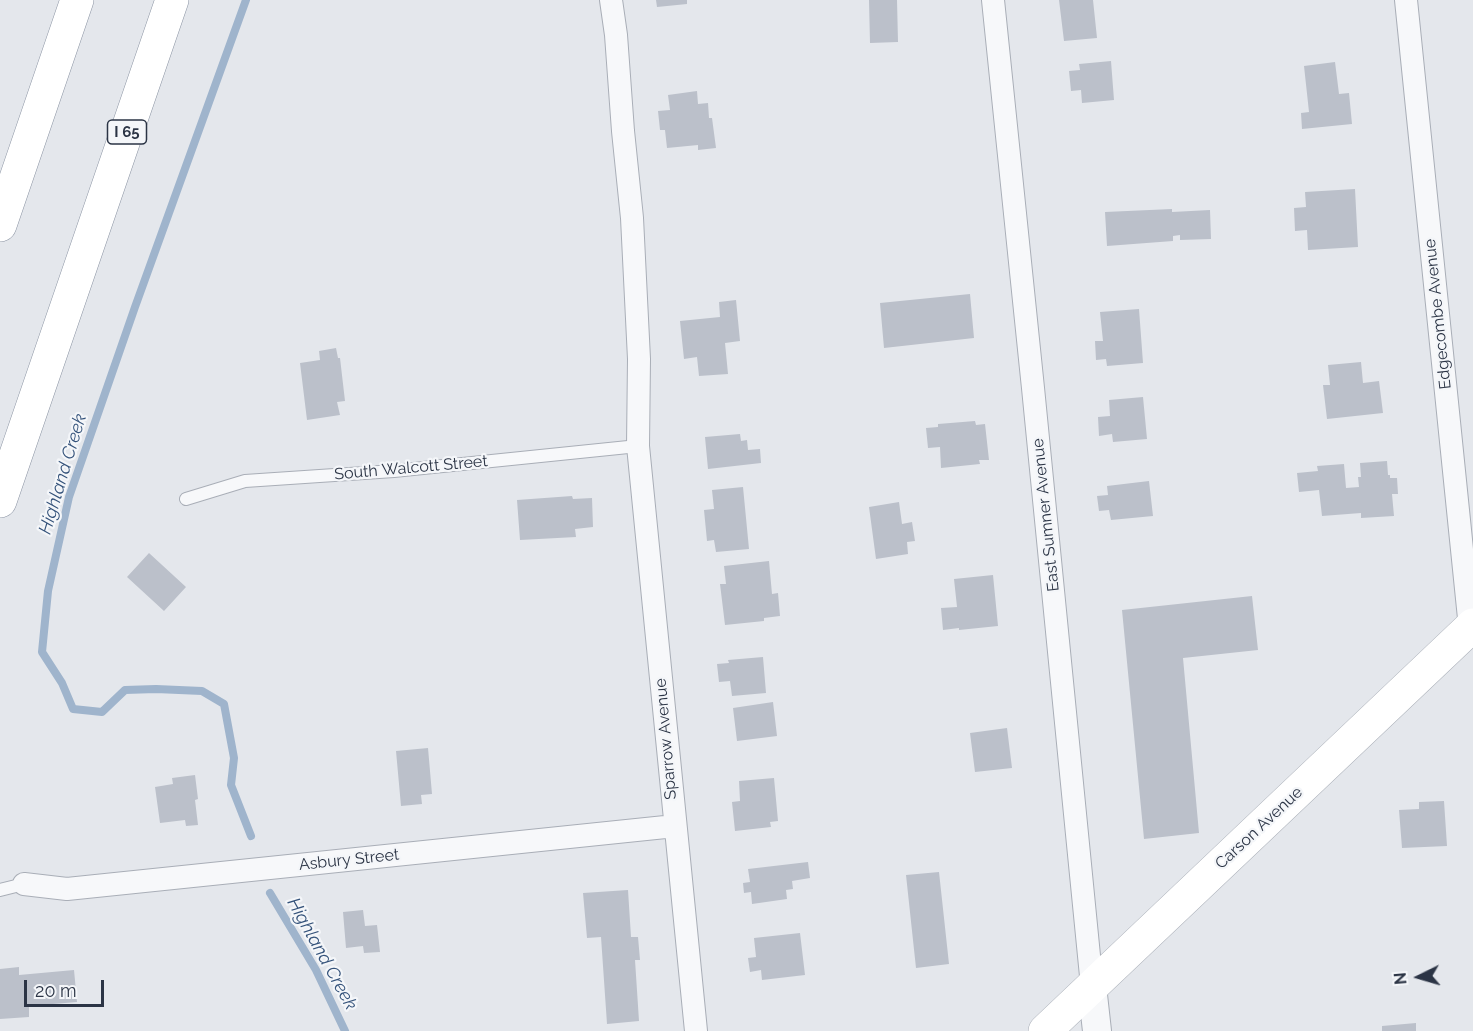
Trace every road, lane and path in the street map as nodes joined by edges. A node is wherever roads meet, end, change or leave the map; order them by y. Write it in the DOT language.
graph roads {
  1 [pos="77,0"];
  2 [pos="172,0"];
  3 [pos="611,0"];
  4 [pos="993,0"];
  5 [pos="1406,0"];
  6 [pos="0,225"];
  7 [pos="638,446"];
  8 [pos="186,499"];
  9 [pos="0,501"];
  10 [pos="1472,626"];
  11 [pos="675,826"];
  12 [pos="24,884"];
  13 [pos="0,890"];
  14 [pos="1092,986"];
  15 [pos="696,1031"];
  16 [pos="1045,1031"];
  17 [pos="1096,1031"];
  1 -- 6 [label="main road"];
  2 -- 9 [label="main road, I 65"];
  3 -- 7 [label="street, Sparrow Avenue"];
  4 -- 14 [label="street, East Sumner Avenue"];
  5 -- 10 [label="street, Edgecombe Avenue"];
  7 -- 8 [label="lane, South Walcott Street"];
  7 -- 11 [label="street, Sparrow Avenue"];
  10 -- 14 [label="main road, Carson Avenue"];
  11 -- 12 [label="street, Asbury Street"];
  11 -- 15 [label="street, Sparrow Avenue"];
  12 -- 13 [label="lane"];
  14 -- 16 [label="main road, Carson Avenue"];
  14 -- 17 [label="street, East Sumner Avenue"];
}
